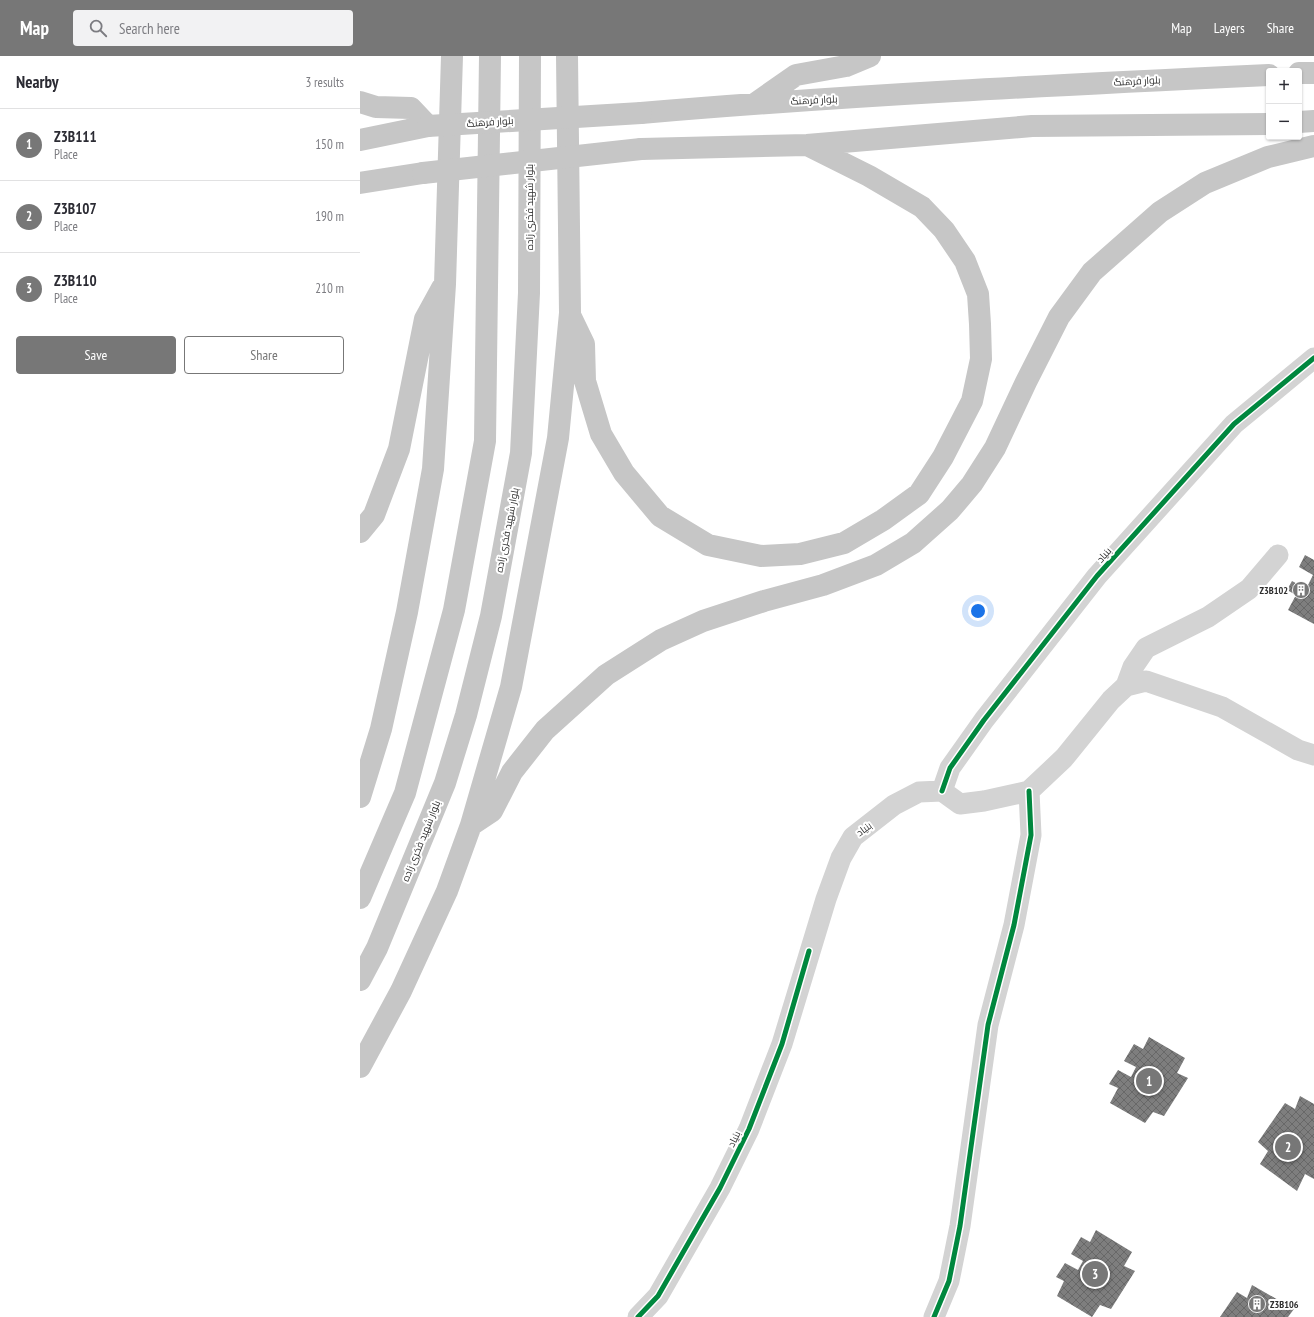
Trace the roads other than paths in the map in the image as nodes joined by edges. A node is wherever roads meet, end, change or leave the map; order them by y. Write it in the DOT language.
graph roads {
  1 [pos="452,56"];
  2 [pos="490,56"];
  3 [pos="530,56"];
  4 [pos="567,56"];
  5 [pos="870,56"];
  6 [pos="1314,73"];
  7 [pos="1302,74"];
  8 [pos="1266,75"];
  9 [pos="360,102"];
  10 [pos="756,103"];
  11 [pos="1314,121"];
  12 [pos="1302,122"];
  13 [pos="1266,124"];
  14 [pos="428,126"];
  15 [pos="360,140"];
  16 [pos="807,145"];
  17 [pos="1314,146"];
  18 [pos="360,183"];
  19 [pos="445,284"];
  20 [pos="570,313"];
  21 [pos="1314,358"];
  22 [pos="360,532"];
  23 [pos="1278,555"];
  24 [pos="1126,686"];
  25 [pos="1314,755"];
  26 [pos="942,791"];
  27 [pos="1029,791"];
  28 [pos="360,797"];
  29 [pos="471,826"];
  30 [pos="360,898"];
  31 [pos="360,980"];
  32 [pos="360,1067"];
  33 [pos="638,1317"];
  34 [pos="934,1317"];
  1 -- 19 [label="main road"];
  2 -- 30 [label="main road"];
  3 -- 31 [label="main road, بلوار شهید فخری زاده"];
  4 -- 20 [label="main road"];
  5 -- 10 [label="main road"];
  6 -- 7 [label="main road"];
  8 -- 10 [label="main road, بلوار فرهنگ"];
  9 -- 14 [label="main road"];
  10 -- 14 [label="main road, بلوار فرهنگ, bridge"];
  11 -- 12 [label="main road"];
  13 -- 16 [label="main road"];
  14 -- 15 [label="main road, بلوار فرهنگ"];
  16 -- 18 [label="main road, bridge"];
  16 -- 20 [label="main road"];
  17 -- 29 [label="main road"];
  19 -- 22 [label="main road"];
  19 -- 28 [label="main road"];
  20 -- 29 [label="main road"];
  21 -- 26 [label="street, بنیاد"];
  23 -- 24 [label="street"];
  24 -- 25 [label="street"];
  24 -- 27 [label="street"];
  26 -- 27 [label="street"];
  26 -- 33 [label="street, بنیاد"];
  27 -- 34 [label="street"];
  29 -- 32 [label="main road"];
}
